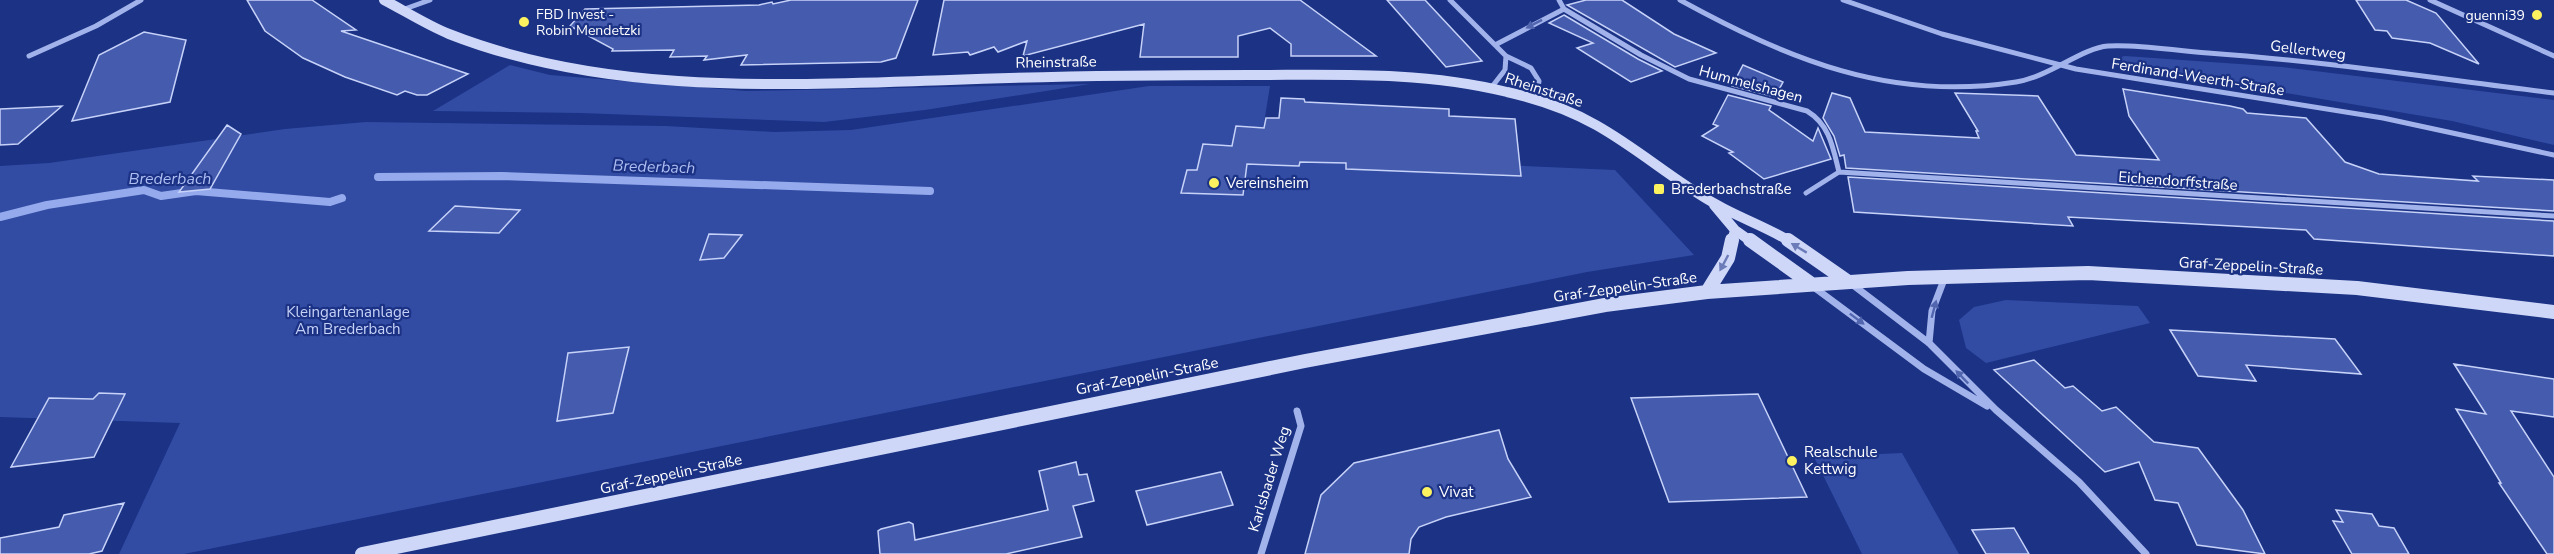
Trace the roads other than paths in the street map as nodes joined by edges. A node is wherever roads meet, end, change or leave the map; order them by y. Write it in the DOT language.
graph roads {
  1 [pos="141,0"];
  2 [pos="384,0"];
  3 [pos="430,0"];
  4 [pos="1450,0"];
  5 [pos="1559,0"];
  6 [pos="1680,0"];
  7 [pos="1843,0"];
  8 [pos="2430,0"];
  9 [pos="1564,9"];
  10 [pos="400,11"];
  11 [pos="1495,45"];
  12 [pos="29,56"];
  13 [pos="1506,56"];
  14 [pos="2554,56"];
  15 [pos="2062,66"];
  16 [pos="1491,88"];
  17 [pos="2554,93"];
  18 [pos="1536,100"];
  19 [pos="2554,155"];
  20 [pos="1839,172"];
  21 [pos="1806,193"];
  22 [pos="1712,203"];
  23 [pos="2554,216"];
  24 [pos="1735,230"];
  25 [pos="1945,276"];
  26 [pos="1847,281"];
  27 [pos="1810,284"];
  28 [pos="1707,292"];
  29 [pos="2554,312"];
  30 [pos="1929,343"];
  31 [pos="1995,410"];
  32 [pos="1297,411"];
  33 [pos="362,554"];
  34 [pos="1261,554"];
  35 [pos="2146,554"];
  1 -- 12 [label="street"];
  2 -- 10 [label="street, Rheinstraße"];
  3 -- 10 [label="street"];
  4 -- 11 [label="street"];
  5 -- 9 [label="street"];
  6 -- 15 [label="street, Gellertweg"];
  7 -- 15 [label="street, Ferdinand-Weerth-Straße"];
  8 -- 14 [label="street"];
  9 -- 11 [label="street, one-way"];
  9 -- 20 [label="street, Hummelshagen"];
  10 -- 16 [label="street, Rheinstraße"];
  11 -- 13 [label="street"];
  13 -- 16 [label="street"];
  13 -- 18 [label="street"];
  15 -- 17 [label="street, Gellertweg"];
  15 -- 19 [label="street, Ferdinand-Weerth-Straße"];
  16 -- 18 [label="street, Rheinstraße"];
  18 -- 22 [label="street, Rheinstraße"];
  20 -- 21 [label="street"];
  20 -- 23 [label="street, Eichendorffstraße"];
  22 -- 24 [label="street, Rheinstraße"];
  26 -- 22 [label="street, Rheinstraße, one-way"];
  24 -- 27 [label="street, Rheinstraße"];
  24 -- 28 [label="street, one-way"];
  25 -- 26 [label="street, Graf-Zeppelin-Straße"];
  25 -- 29 [label="street, Graf-Zeppelin-Straße"];
  30 -- 25 [label="street, one-way"];
  26 -- 27 [label="street, Graf-Zeppelin-Straße"];
  26 -- 30 [label="street"];
  27 -- 28 [label="street, Graf-Zeppelin-Straße"];
  27 -- 31 [label="street, one-way"];
  28 -- 33 [label="street, Graf-Zeppelin-Straße"];
  31 -- 30 [label="street, one-way"];
  31 -- 35 [label="street"];
  32 -- 34 [label="street, Karlsbader Weg"];
}
